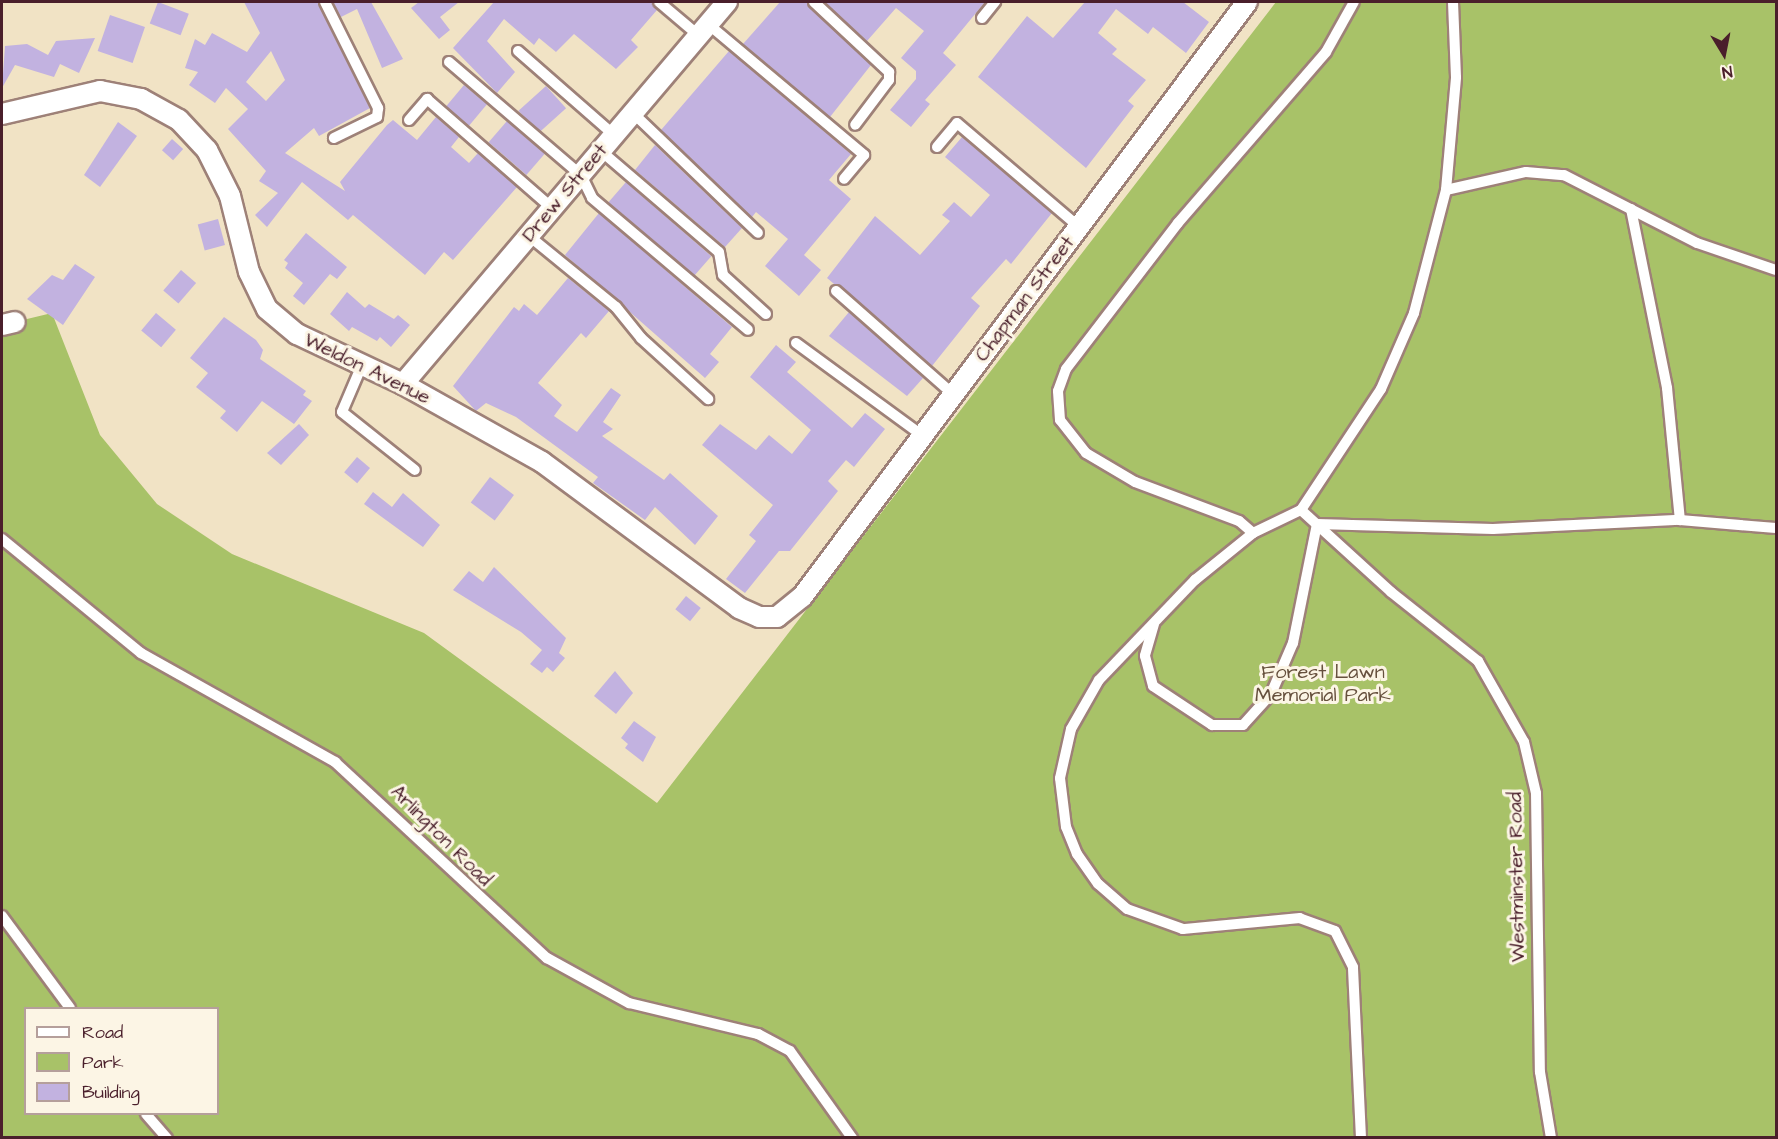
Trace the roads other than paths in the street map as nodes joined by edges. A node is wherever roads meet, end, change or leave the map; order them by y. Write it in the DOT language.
graph roads {
  1 [pos="326,2"];
  2 [pos="659,2"];
  3 [pos="727,2"];
  4 [pos="814,2"];
  5 [pos="995,2"];
  6 [pos="1247,2"];
  7 [pos="1354,2"];
  8 [pos="1453,2"];
  9 [pos="982,18"];
  10 [pos="703,29"];
  11 [pos="518,51"];
  12 [pos="449,62"];
  13 [pos="633,113"];
  14 [pos="2,114"];
  15 [pos="409,120"];
  16 [pos="855,124"];
  17 [pos="614,135"];
  18 [pos="334,138"];
  19 [pos="937,147"];
  20 [pos="601,151"];
  21 [pos="581,175"];
  22 [pos="844,179"];
  23 [pos="1446,190"];
  24 [pos="552,208"];
  25 [pos="1631,209"];
  26 [pos="1078,227"];
  27 [pos="758,233"];
  28 [pos="529,236"];
  29 [pos="1776,270"];
  30 [pos="836,291"];
  31 [pos="766,314"];
  32 [pos="748,330"];
  33 [pos="796,343"];
  34 [pos="362,365"];
  35 [pos="403,384"];
  36 [pos="954,395"];
  37 [pos="708,399"];
  38 [pos="923,436"];
  39 [pos="415,470"];
  40 [pos="1301,510"];
  41 [pos="1680,520"];
  42 [pos="1317,524"];
  43 [pos="1776,528"];
  44 [pos="1253,533"];
  45 [pos="2,539"];
  46 [pos="802,597"];
  47 [pos="1155,621"];
  48 [pos="2,916"];
  49 [pos="69,1007"];
  50 [pos="148,1115"];
  51 [pos="167,1137"];
  52 [pos="852,1137"];
  53 [pos="1361,1137"];
  54 [pos="1551,1137"];
  1 -- 18 [label="lane"];
  2 -- 10 [label="lane"];
  3 -- 10 [label="street, Drew Street"];
  4 -- 16 [label="lane"];
  5 -- 9 [label="lane"];
  6 -- 26 [label="street, Chapman Street"];
  7 -- 44 [label="lane"];
  8 -- 23 [label="lane"];
  10 -- 13 [label="street, Drew Street"];
  10 -- 22 [label="lane"];
  11 -- 17 [label="lane"];
  12 -- 21 [label="lane"];
  13 -- 17 [label="street, Drew Street"];
  13 -- 27 [label="lane"];
  14 -- 34 [label="street, Weldon Avenue"];
  15 -- 24 [label="lane"];
  17 -- 20 [label="street, Drew Street"];
  19 -- 26 [label="lane"];
  20 -- 21 [label="street, Drew Street"];
  20 -- 31 [label="lane"];
  21 -- 24 [label="street, Drew Street"];
  21 -- 32 [label="lane"];
  23 -- 25 [label="lane"];
  23 -- 40 [label="lane"];
  24 -- 28 [label="street, Drew Street"];
  25 -- 29 [label="lane"];
  25 -- 41 [label="lane"];
  26 -- 36 [label="street, Chapman Street"];
  28 -- 35 [label="street, Drew Street"];
  28 -- 37 [label="lane"];
  30 -- 36 [label="lane"];
  33 -- 38 [label="lane"];
  34 -- 35 [label="street, Weldon Avenue"];
  34 -- 39 [label="lane"];
  35 -- 46 [label="street, Weldon Avenue"];
  36 -- 38 [label="street, Chapman Street"];
  38 -- 46 [label="street, Chapman Street"];
  40 -- 42 [label="lane, Westminster Road"];
  40 -- 44 [label="lane"];
  41 -- 42 [label="lane"];
  41 -- 43 [label="lane"];
  42 -- 47 [label="lane"];
  42 -- 54 [label="lane, Westminster Road"];
  44 -- 47 [label="lane"];
  45 -- 52 [label="lane, Arlington Road"];
  47 -- 53 [label="lane"];
  48 -- 49 [label="lane"];
  50 -- 51 [label="lane"];
}
